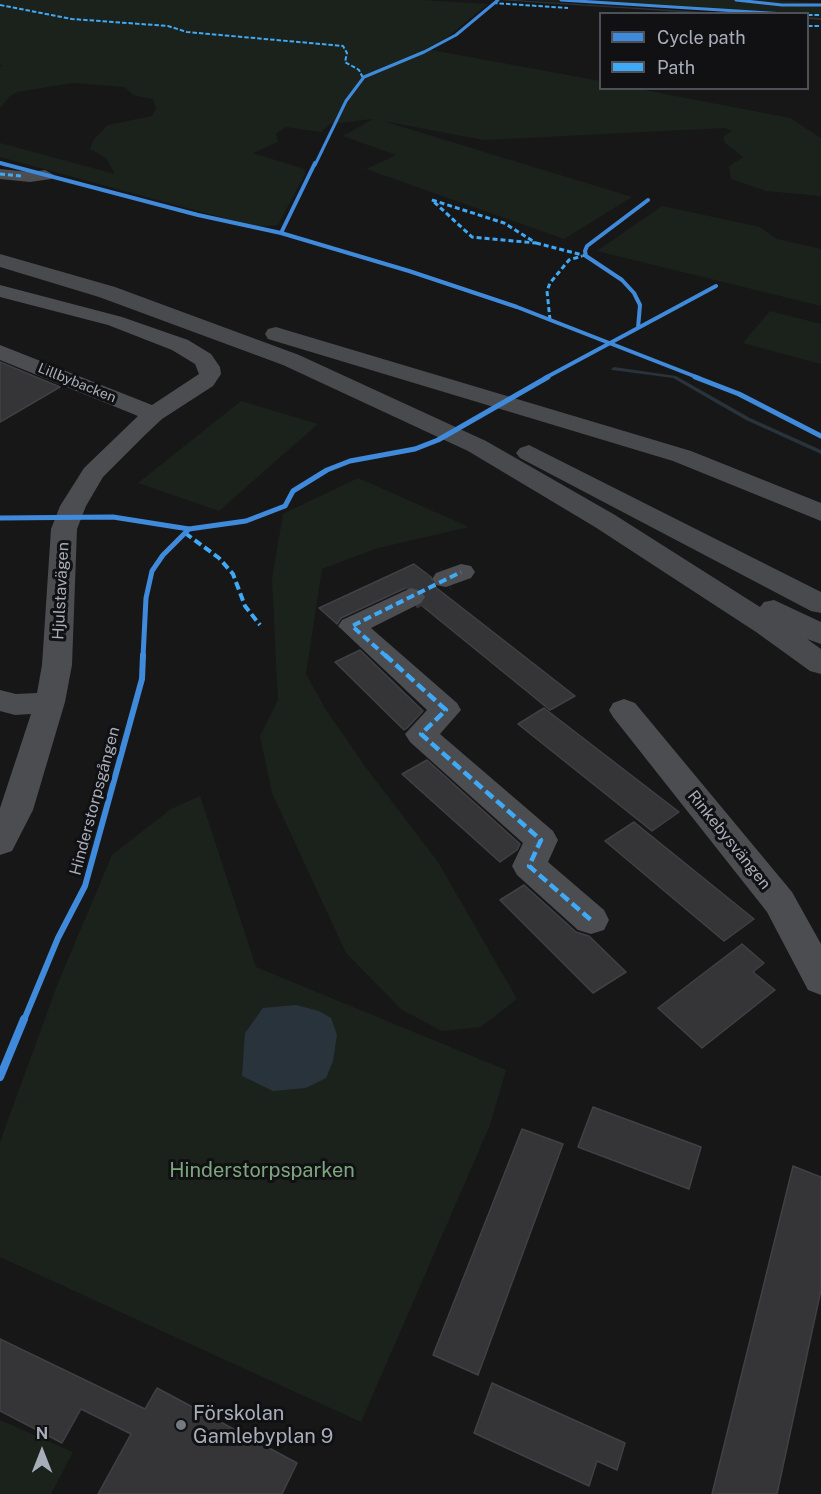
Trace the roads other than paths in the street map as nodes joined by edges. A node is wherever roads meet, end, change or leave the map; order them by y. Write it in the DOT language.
graph roads {
  1 [pos="0,174"];
  2 [pos="45,175"];
  3 [pos="0,248"];
  4 [pos="0,260"];
  5 [pos="0,291"];
  6 [pos="215,315"];
  7 [pos="0,352"];
  8 [pos="154,414"];
  9 [pos="821,513"];
  10 [pos="605,521"];
  11 [pos="411,597"];
  12 [pos="821,603"];
  13 [pos="821,634"];
  14 [pos="821,664"];
  15 [pos="0,700"];
  16 [pos="50,702"];
  17 [pos="624,710"];
  18 [pos="0,842"];
  19 [pos="591,920"];
  20 [pos="821,978"];
  1 -- 2 [label="street"];
  3 -- 6 [label="highway"];
  4 -- 10 [label="highway"];
  5 -- 8 [label="street, Hjulstavägen"];
  6 -- 9 [label="highway"];
  6 -- 12 [label="highway"];
  7 -- 8 [label="street, Lillbybacken"];
  8 -- 16 [label="street, Hjulstavägen"];
  10 -- 13 [label="highway"];
  10 -- 14 [label="highway"];
  11 -- 19 [label="street"];
  15 -- 16 [label="street"];
  16 -- 18 [label="street, Hjulstavägen"];
  17 -- 20 [label="street, Rinkebysvängen"];
}
